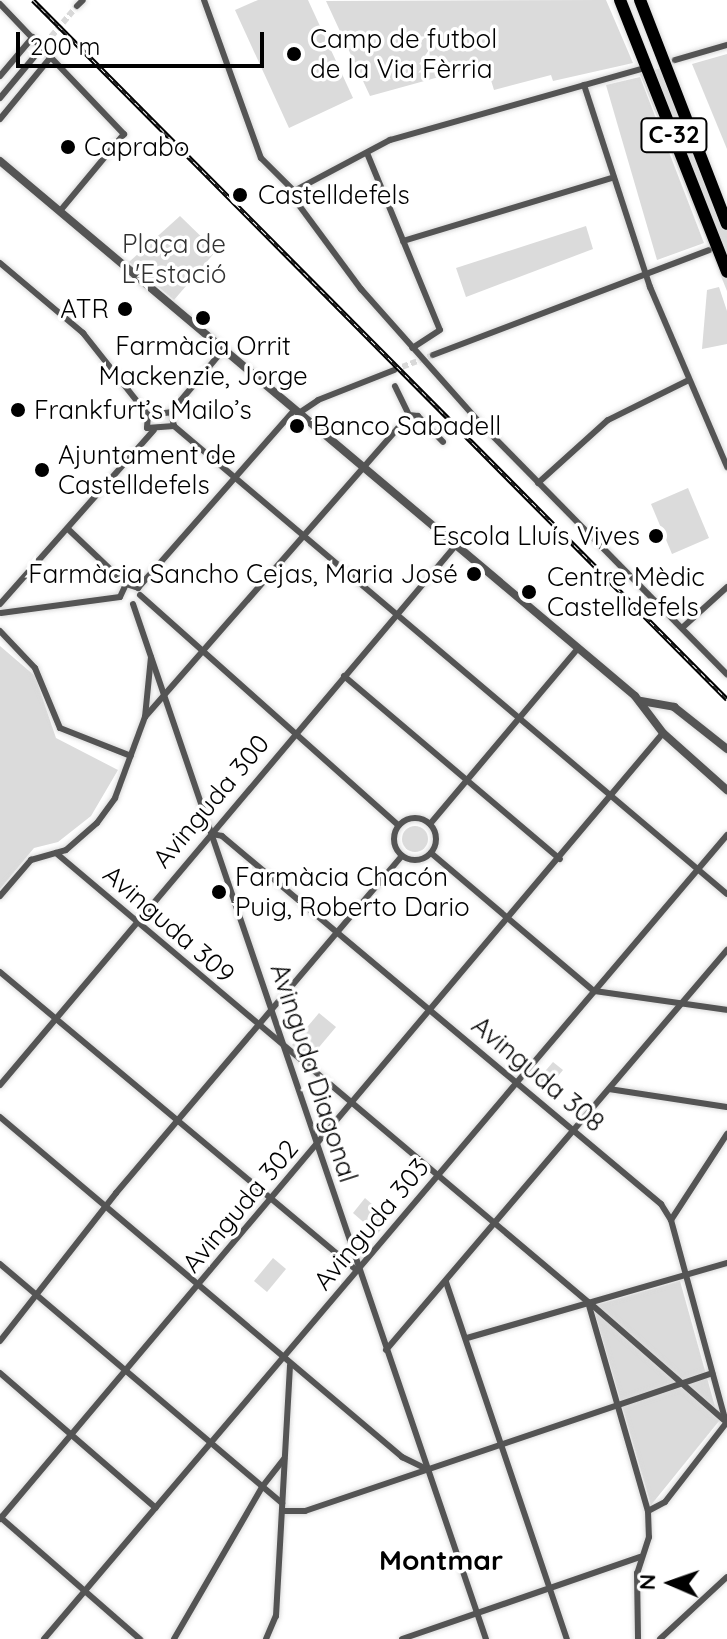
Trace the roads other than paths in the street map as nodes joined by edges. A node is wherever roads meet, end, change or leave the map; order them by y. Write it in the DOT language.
graph roads {
  1 [pos="204,0"];
  2 [pos="620,0"];
  3 [pos="640,0"];
  4 [pos="0,4"];
  5 [pos="33,37"];
  6 [pos="727,45"];
  7 [pos="34,57"];
  8 [pos="51,57"];
  9 [pos="675,60"];
  10 [pos="644,68"];
  11 [pos="0,76"];
  12 [pos="584,85"];
  13 [pos="0,98"];
  14 [pos="0,119"];
  15 [pos="367,153"];
  16 [pos="0,161"];
  17 [pos="612,178"];
  18 [pos="294,191"];
  19 [pos="60,211"];
  20 [pos="727,224"];
  21 [pos="403,241"];
  22 [pos="709,250"];
  23 [pos="0,263"];
  24 [pos="727,272"];
  25 [pos="645,273"];
  26 [pos="412,348"];
  27 [pos="223,350"];
  28 [pos="433,355"];
  29 [pos="394,370"];
  30 [pos="689,380"];
  31 [pos="395,386"];
  32 [pos="297,411"];
  33 [pos="171,412"];
  34 [pos="148,415"];
  35 [pos="409,415"];
  36 [pos="174,426"];
  37 [pos="154,430"];
  38 [pos="443,442"];
  39 [pos="365,467"];
  40 [pos="727,467"];
  41 [pos="234,477"];
  42 [pos="538,483"];
  43 [pos="68,529"];
  44 [pos="304,538"];
  45 [pos="456,545"];
  46 [pos="126,584"];
  47 [pos="727,587"];
  48 [pos="139,591"];
  49 [pos="120,597"];
  50 [pos="133,604"];
  51 [pos="0,611"];
  52 [pos="396,614"];
  53 [pos="682,628"];
  54 [pos="0,631"];
  55 [pos="578,648"];
  56 [pos="203,651"];
  57 [pos="151,656"];
  58 [pos="727,674"];
  59 [pos="344,676"];
  60 [pos="166,697"];
  61 [pos="640,701"];
  62 [pos="662,706"];
  63 [pos="145,717"];
  64 [pos="518,717"];
  65 [pos="656,721"];
  66 [pos="296,730"];
  67 [pos="663,733"];
  68 [pos="727,749"];
  69 [pos="131,756"];
  70 [pos="467,778"];
  71 [pos="727,790"];
  72 [pos="611,795"];
  73 [pos="430,824"];
  74 [pos="398,825"];
  75 [pos="212,834"];
  76 [pos="727,835"];
  77 [pos="56,853"];
  78 [pos="431,853"];
  79 [pos="402,856"];
  80 [pos="560,859"];
  81 [pos="698,869"];
  82 [pos="727,894"];
  83 [pos="0,896"];
  84 [pos="510,917"];
  85 [pos="135,922"];
  86 [pos="337,931"];
  87 [pos="727,950"];
  88 [pos="0,972"];
  89 [pos="594,991"];
  90 [pos="680,1004"];
  91 [pos="272,1008"];
  92 [pos="430,1009"];
  93 [pos="727,1010"];
  94 [pos="56,1018"];
  95 [pos="257,1026"];
  96 [pos="284,1047"];
  97 [pos="515,1082"];
  98 [pos="0,1085"];
  99 [pos="609,1089"];
  100 [pos="351,1104"];
  101 [pos="727,1107"];
  102 [pos="0,1117"];
  103 [pos="178,1119"];
  104 [pos="574,1131"];
  105 [pos="727,1134"];
  106 [pos="316,1145"];
  107 [pos="437,1177"];
  108 [pos="269,1200"];
  109 [pos="104,1207"];
  110 [pos="671,1220"];
  111 [pos="493,1225"];
  112 [pos="727,1263"];
  113 [pos="0,1264"];
  114 [pos="357,1270"];
  115 [pos="685,1275"];
  116 [pos="446,1282"];
  117 [pos="198,1286"];
  118 [pos="35,1292"];
  119 [pos="588,1302"];
  120 [pos="467,1338"];
  121 [pos="0,1341"];
  122 [pos="386,1350"];
  123 [pos="283,1359"];
  124 [pos="290,1365"];
  125 [pos="127,1370"];
  126 [pos="0,1373"];
  127 [pos="712,1373"];
  128 [pos="679,1383"];
  129 [pos="617,1405"];
  130 [pos="727,1422"];
  131 [pos="73,1436"];
  132 [pos="503,1442"];
  133 [pos="212,1444"];
  134 [pos="284,1459"];
  135 [pos="430,1470"];
  136 [pos="262,1487"];
  137 [pos="282,1507"];
  138 [pos="156,1508"];
  139 [pos="648,1511"];
  140 [pos="0,1518"];
  141 [pos="640,1557"];
  142 [pos="727,1577"];
  143 [pos="550,1586"];
  144 [pos="84,1590"];
  145 [pos="477,1612"];
  146 [pos="44,1639"];
  147 [pos="140,1639"];
  148 [pos="174,1639"];
  149 [pos="266,1639"];
  150 [pos="402,1639"];
  151 [pos="486,1639"];
  152 [pos="567,1639"];
  153 [pos="638,1639"];
  154 [pos="660,1639"];
  1 -- 18 [label="street"];
  2 -- 24 [label="highway, C-32"];
  3 -- 20 [label="highway, C-32"];
  4 -- 5 [label="street"];
  5 -- 8 [label="street"];
  5 -- 11 [label="street"];
  6 -- 9 [label="street"];
  7 -- 13 [label="street"];
  8 -- 14 [label="street"];
  8 -- 19 [label="street"];
  10 -- 12 [label="street"];
  12 -- 15 [label="street"];
  12 -- 17 [label="street"];
  15 -- 18 [label="street"];
  15 -- 21 [label="street"];
  16 -- 19 [label="street"];
  17 -- 21 [label="street"];
  17 -- 25 [label="street"];
  18 -- 26 [label="street"];
  19 -- 27 [label="street"];
  21 -- 26 [label="street"];
  22 -- 25 [label="street"];
  23 -- 34 [label="street"];
  25 -- 28 [label="street"];
  25 -- 30 [label="street"];
  26 -- 42 [label="street"];
  27 -- 32 [label="street"];
  27 -- 33 [label="street"];
  29 -- 32 [label="street"];
  30 -- 40 [label="street"];
  30 -- 42 [label="street"];
  31 -- 35 [label="street"];
  32 -- 39 [label="street"];
  32 -- 41 [label="street"];
  33 -- 34 [label="street"];
  33 -- 36 [label="street"];
  34 -- 37 [label="street"];
  35 -- 38 [label="street"];
  35 -- 39 [label="street"];
  36 -- 37 [label="street"];
  36 -- 41 [label="street"];
  37 -- 43 [label="street"];
  39 -- 44 [label="street"];
  39 -- 45 [label="street"];
  41 -- 44 [label="street"];
  41 -- 48 [label="street"];
  42 -- 53 [label="street"];
  43 -- 46 [label="street"];
  43 -- 51 [label="street"];
  44 -- 52 [label="street"];
  44 -- 56 [label="street"];
  45 -- 52 [label="street, Avinguda 300"];
  45 -- 55 [label="street"];
  46 -- 48 [label="street"];
  46 -- 49 [label="street"];
  47 -- 53 [label="street"];
  48 -- 50 [label="street"];
  48 -- 56 [label="street"];
  49 -- 50 [label="street"];
  49 -- 51 [label="street"];
  50 -- 57 [label="street, Avinguda Diagonal"];
  52 -- 59 [label="street, Avinguda 300"];
  52 -- 64 [label="street"];
  53 -- 58 [label="street"];
  54 -- 69 [label="street"];
  55 -- 61 [label="street"];
  55 -- 64 [label="street"];
  56 -- 60 [label="street"];
  56 -- 66 [label="street"];
  57 -- 60 [label="street, Avinguda Diagonal"];
  57 -- 63 [label="street, Avinguda Diagonal"];
  59 -- 66 [label="street, Avinguda 300"];
  59 -- 70 [label="street"];
  60 -- 63 [label="street"];
  60 -- 75 [label="street, Avinguda Diagonal"];
  61 -- 62 [label="street"];
  61 -- 65 [label="street"];
  62 -- 65 [label="street"];
  62 -- 68 [label="street"];
  63 -- 69 [label="street"];
  64 -- 70 [label="street"];
  64 -- 72 [label="street"];
  65 -- 67 [label="street"];
  66 -- 74 [label="street"];
  66 -- 75 [label="street, Avinguda 300"];
  67 -- 71 [label="street"];
  67 -- 72 [label="street, Avinguda 302"];
  69 -- 77 [label="street"];
  70 -- 73 [label="street"];
  70 -- 80 [label="street"];
  72 -- 80 [label="street, Avinguda 302"];
  72 -- 81 [label="street"];
  73 -- 74 [label="street"];
  73 -- 78 [label="street"];
  74 -- 79 [label="street"];
  75 -- 85 [label="street, Avinguda 300"];
  75 -- 86 [label="street, Avinguda 308"];
  75 -- 91 [label="street, Avinguda Diagonal"];
  76 -- 81 [label="street, Avinguda 303"];
  77 -- 83 [label="street"];
  77 -- 85 [label="street, Avinguda 309"];
  78 -- 79 [label="street"];
  78 -- 84 [label="street"];
  79 -- 86 [label="street"];
  80 -- 84 [label="street, Avinguda 302"];
  81 -- 82 [label="street"];
  81 -- 89 [label="street, Avinguda 303"];
  84 -- 89 [label="street"];
  84 -- 92 [label="street, Avinguda 302"];
  85 -- 94 [label="street, Avinguda 300"];
  85 -- 95 [label="street, Avinguda 309"];
  86 -- 91 [label="street"];
  86 -- 92 [label="street, Avinguda 308"];
  87 -- 90 [label="street"];
  88 -- 94 [label="street"];
  89 -- 90 [label="street"];
  89 -- 97 [label="street, Avinguda 303"];
  90 -- 93 [label="street"];
  90 -- 99 [label="street"];
  91 -- 95 [label="street"];
  91 -- 96 [label="street, Avinguda Diagonal"];
  92 -- 97 [label="street, Avinguda 308"];
  92 -- 100 [label="street, Avinguda 302"];
  94 -- 98 [label="street, Avinguda 300"];
  94 -- 103 [label="street"];
  95 -- 96 [label="street, Avinguda 309"];
  95 -- 103 [label="street"];
  96 -- 100 [label="street, Avinguda 309"];
  96 -- 106 [label="street, Avinguda Diagonal"];
  97 -- 104 [label="street, Avinguda 308"];
  97 -- 107 [label="street, Avinguda 303"];
  99 -- 101 [label="street"];
  99 -- 104 [label="street"];
  100 -- 106 [label="street, Avinguda 302"];
  100 -- 107 [label="street, Avinguda 309"];
  102 -- 109 [label="street"];
  103 -- 108 [label="street"];
  103 -- 109 [label="street"];
  104 -- 110 [label="street, Avinguda 308"];
  104 -- 111 [label="street"];
  105 -- 110 [label="street"];
  106 -- 108 [label="street, Avinguda 302"];
  106 -- 114 [label="street, Avinguda Diagonal"];
  107 -- 111 [label="street, Avinguda 309"];
  107 -- 114 [label="street, Avinguda 303"];
  108 -- 114 [label="street"];
  108 -- 117 [label="street, Avinguda 302"];
  109 -- 117 [label="street"];
  109 -- 118 [label="street"];
  110 -- 115 [label="street, Avinguda 308"];
  111 -- 116 [label="street"];
  111 -- 119 [label="street, Avinguda 309"];
  112 -- 115 [label="street"];
  113 -- 118 [label="street"];
  114 -- 122 [label="street, Avinguda Diagonal"];
  114 -- 123 [label="street, Avinguda 303"];
  115 -- 119 [label="street"];
  115 -- 127 [label="street, Avinguda 308"];
  116 -- 120 [label="street"];
  116 -- 122 [label="street"];
  117 -- 123 [label="street"];
  117 -- 125 [label="street, Avinguda 302"];
  118 -- 121 [label="street"];
  118 -- 125 [label="street"];
  119 -- 120 [label="street"];
  119 -- 128 [label="street, Avinguda 309"];
  119 -- 129 [label="street"];
  120 -- 132 [label="street"];
  122 -- 135 [label="street, Avinguda Diagonal"];
  123 -- 124 [label="street"];
  123 -- 133 [label="street, Avinguda 303"];
  124 -- 134 [label="street"];
  124 -- 135 [label="street"];
  125 -- 131 [label="street, Avinguda 302"];
  125 -- 133 [label="street"];
  126 -- 131 [label="street"];
  127 -- 128 [label="street"];
  127 -- 130 [label="street, Avinguda 308"];
  128 -- 129 [label="street"];
  128 -- 130 [label="street, Avinguda 309"];
  129 -- 132 [label="street"];
  129 -- 139 [label="street"];
  130 -- 139 [label="street"];
  131 -- 138 [label="street"];
  131 -- 140 [label="street, Avinguda 302"];
  132 -- 135 [label="street"];
  132 -- 143 [label="street"];
  133 -- 136 [label="street"];
  133 -- 138 [label="street, Avinguda 303"];
  134 -- 136 [label="street"];
  134 -- 137 [label="street"];
  135 -- 137 [label="street"];
  135 -- 145 [label="street, Avinguda Diagonal"];
  136 -- 137 [label="street"];
  136 -- 148 [label="street"];
  137 -- 149 [label="street"];
  138 -- 144 [label="street, Avinguda 303"];
  139 -- 141 [label="street"];
  140 -- 144 [label="street"];
  141 -- 143 [label="street"];
  141 -- 153 [label="street"];
  142 -- 154 [label="street"];
  143 -- 145 [label="street"];
  143 -- 152 [label="street"];
  144 -- 146 [label="street, Avinguda 303"];
  144 -- 147 [label="street"];
  145 -- 150 [label="street"];
  145 -- 151 [label="street, Avinguda Diagonal"];
}
